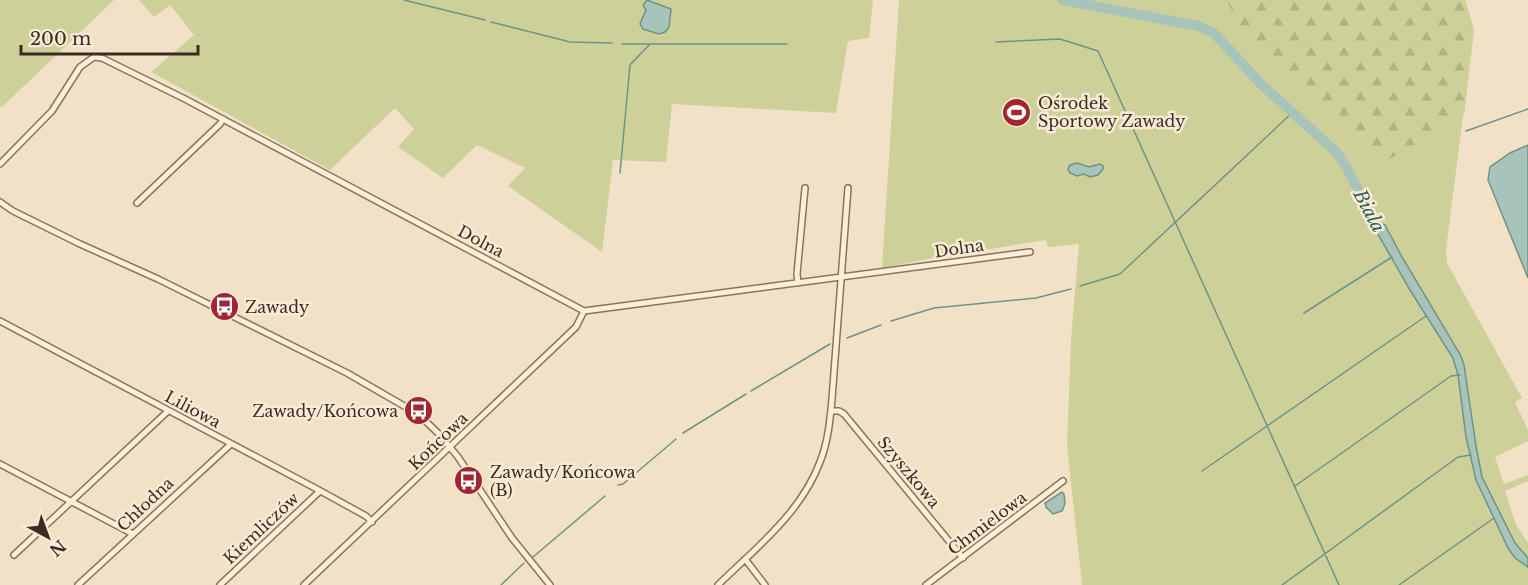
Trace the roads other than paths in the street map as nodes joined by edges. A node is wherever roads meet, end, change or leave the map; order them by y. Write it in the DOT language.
graph roads {
  1 [pos="223,119"];
  2 [pos="0,164"];
  3 [pos="805,188"];
  4 [pos="848,188"];
  5 [pos="0,202"];
  6 [pos="137,203"];
  7 [pos="1030,252"];
  8 [pos="840,278"];
  9 [pos="798,283"];
  10 [pos="584,311"];
  11 [pos="0,321"];
  12 [pos="168,411"];
  13 [pos="831,411"];
  14 [pos="231,444"];
  15 [pos="451,448"];
  16 [pos="2,465"];
  17 [pos="0,472"];
  18 [pos="1063,482"];
  19 [pos="320,491"];
  20 [pos="71,502"];
  21 [pos="372,522"];
  22 [pos="133,534"];
  23 [pos="14,555"];
  24 [pos="963,558"];
  25 [pos="745,559"];
  26 [pos="78,585"];
  27 [pos="220,585"];
  28 [pos="304,585"];
  29 [pos="550,585"];
  30 [pos="718,585"];
  31 [pos="765,585"];
  32 [pos="926,585"];
  1 -- 2 [label="street, Dolna"];
  1 -- 6 [label="street"];
  1 -- 10 [label="street, Dolna"];
  3 -- 9 [label="street"];
  4 -- 8 [label="street"];
  5 -- 15 [label="street"];
  7 -- 8 [label="street, Dolna"];
  8 -- 9 [label="street, Dolna"];
  8 -- 13 [label="street"];
  9 -- 10 [label="street, Dolna"];
  10 -- 15 [label="street, Końcowa"];
  11 -- 12 [label="street, Liliowa"];
  12 -- 14 [label="street, Liliowa"];
  12 -- 20 [label="street"];
  13 -- 24 [label="street, Szyszkowa"];
  13 -- 25 [label="street"];
  14 -- 19 [label="street, Liliowa"];
  14 -- 22 [label="street, Chłodna"];
  15 -- 21 [label="street, Końcowa"];
  15 -- 29 [label="street"];
  16 -- 17 [label="street"];
  16 -- 20 [label="street"];
  18 -- 24 [label="street, Chmielowa"];
  19 -- 21 [label="street, Liliowa"];
  19 -- 27 [label="street, Kiemliczów"];
  20 -- 22 [label="street"];
  20 -- 23 [label="street"];
  21 -- 28 [label="street, Końcowa"];
  22 -- 26 [label="street, Chłodna"];
  24 -- 32 [label="street, Chmielowa"];
  25 -- 30 [label="street"];
  25 -- 31 [label="street"];
}
